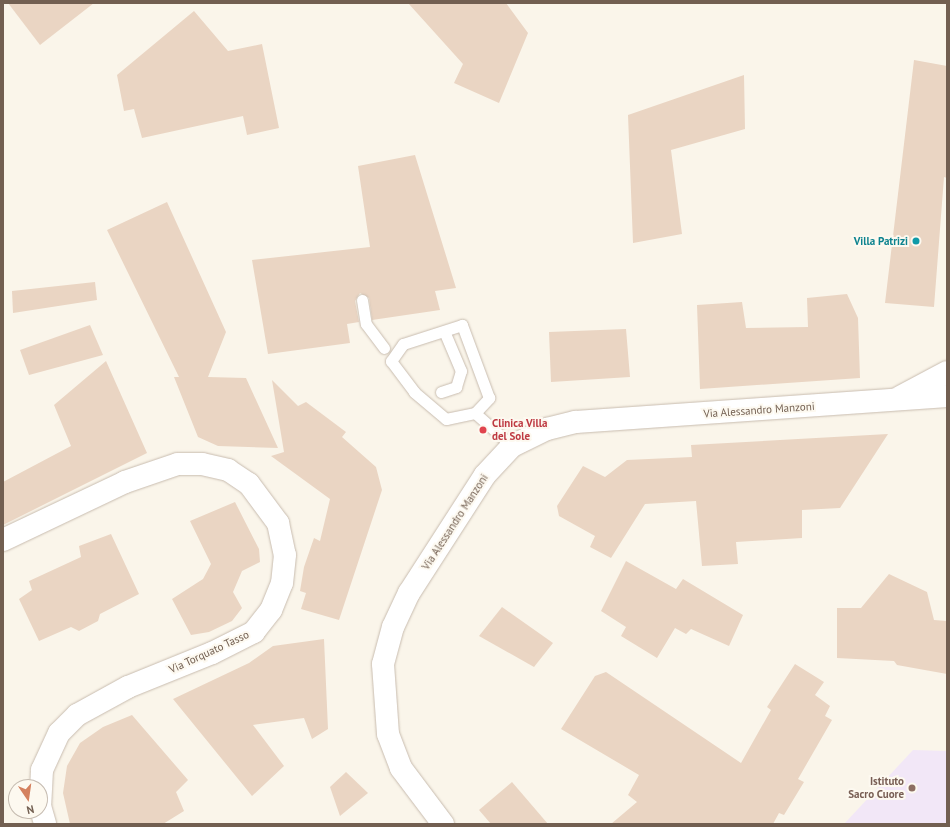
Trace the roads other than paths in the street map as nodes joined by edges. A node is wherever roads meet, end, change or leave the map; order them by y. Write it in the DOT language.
graph roads {
  1 [pos="362,300"];
  2 [pos="444,331"];
  3 [pos="384,348"];
  4 [pos="947,372"];
  5 [pos="441,392"];
  6 [pos="947,396"];
  7 [pos="892,402"];
  8 [pos="475,413"];
  9 [pos="512,446"];
  10 [pos="3,540"];
  11 [pos="45,824"];
  12 [pos="443,824"];
  1 -- 3 [label="lane"];
  2 -- 5 [label="lane"];
  2 -- 8 [label="lane"];
  2 -- 8 [label="lane"];
  4 -- 7 [label="main road, Via Alessandro Manzoni"];
  6 -- 7 [label="main road, Via Alessandro Manzoni"];
  7 -- 9 [label="main road, Via Alessandro Manzoni"];
  8 -- 9 [label="lane"];
  9 -- 12 [label="main road, Via Alessandro Manzoni"];
  10 -- 11 [label="main road, Via Torquato Tasso"];
}
